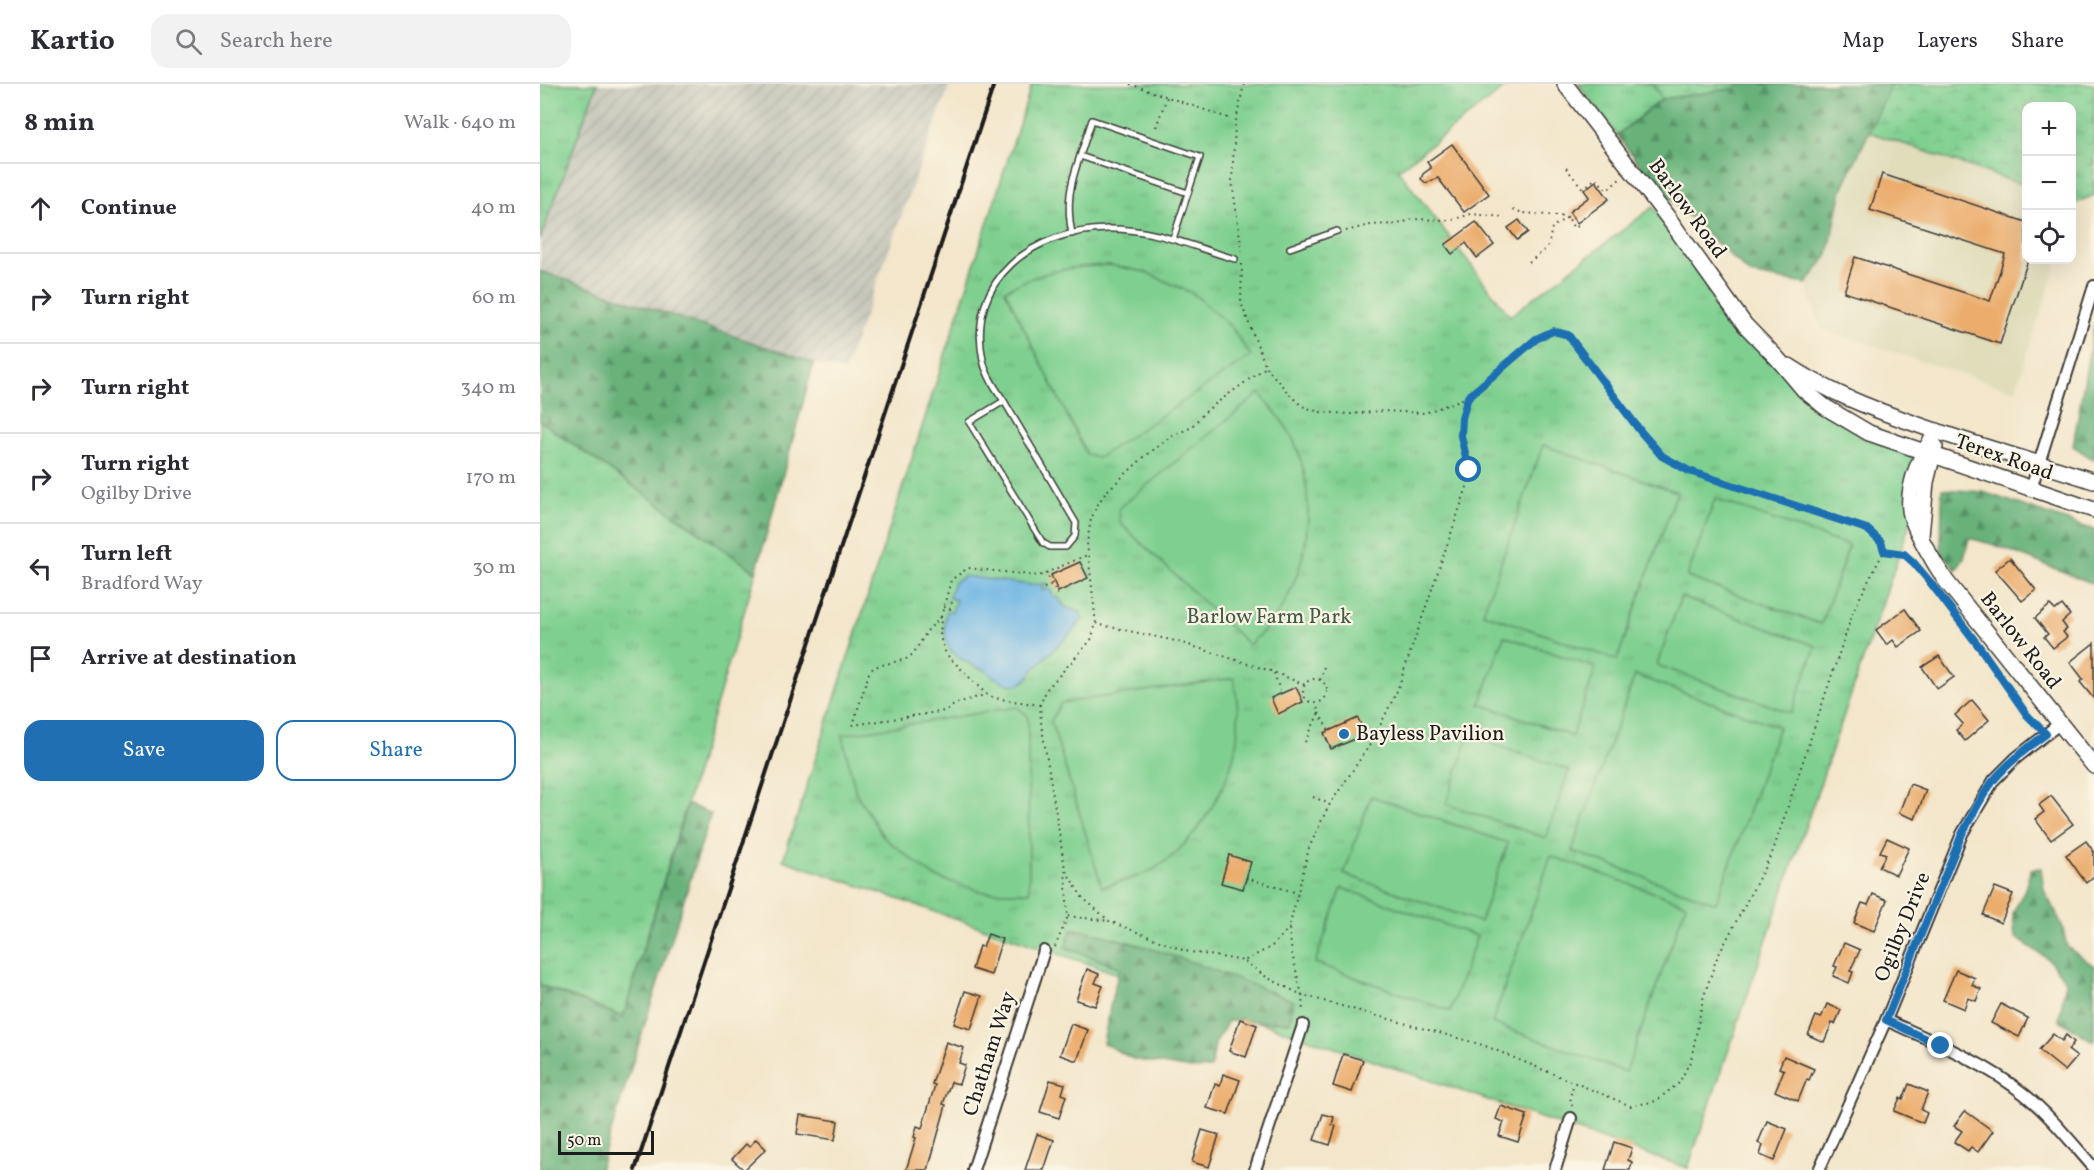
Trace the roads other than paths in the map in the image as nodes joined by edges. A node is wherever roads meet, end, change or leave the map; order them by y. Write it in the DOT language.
graph roads {
  1 [pos="1565,84"];
  2 [pos="1080,156"];
  3 [pos="1188,193"];
  4 [pos="1337,231"];
  5 [pos="1072,234"];
  6 [pos="1173,238"];
  7 [pos="1290,248"];
  8 [pos="1235,259"];
  9 [pos="2094,286"];
  10 [pos="1777,358"];
  11 [pos="1004,401"];
  12 [pos="1937,431"];
  13 [pos="1928,454"];
  14 [pos="2038,463"];
  15 [pos="2094,482"];
  16 [pos="2031,489"];
  17 [pos="2094,510"];
  18 [pos="2059,724"];
  19 [pos="2094,766"];
  20 [pos="1044,951"];
  21 [pos="1886,1020"];
  22 [pos="1303,1025"];
  23 [pos="1571,1118"];
  24 [pos="2094,1168"];
  25 [pos="973,1170"];
  26 [pos="1255,1170"];
  27 [pos="1555,1170"];
  28 [pos="1819,1170"];
  1 -- 10 [label="street, Barlow Road"];
  2 -- 3 [label="lane"];
  2 -- 3 [label="lane"];
  2 -- 5 [label="lane"];
  3 -- 6 [label="lane"];
  4 -- 7 [label="lane"];
  5 -- 6 [label="lane"];
  5 -- 11 [label="lane"];
  6 -- 8 [label="lane"];
  9 -- 14 [label="street"];
  10 -- 12 [label="street, Barlow Road"];
  10 -- 13 [label="street, Barlow Road"];
  11 -- 11 [label="lane"];
  12 -- 13 [label="street, Barlow Road"];
  12 -- 14 [label="street, Terex Road"];
  13 -- 16 [label="street, Terex Road"];
  13 -- 18 [label="street, Barlow Road"];
  14 -- 15 [label="street, Terex Road"];
  14 -- 16 [label="street"];
  16 -- 17 [label="street, Terex Road"];
  18 -- 19 [label="street, Barlow Road"];
  18 -- 21 [label="street, Ogilby Drive"];
  20 -- 25 [label="street, Chatham Way"];
  21 -- 24 [label="street"];
  21 -- 28 [label="street, Ogilby Drive"];
  22 -- 26 [label="street"];
  23 -- 27 [label="street"];
}
